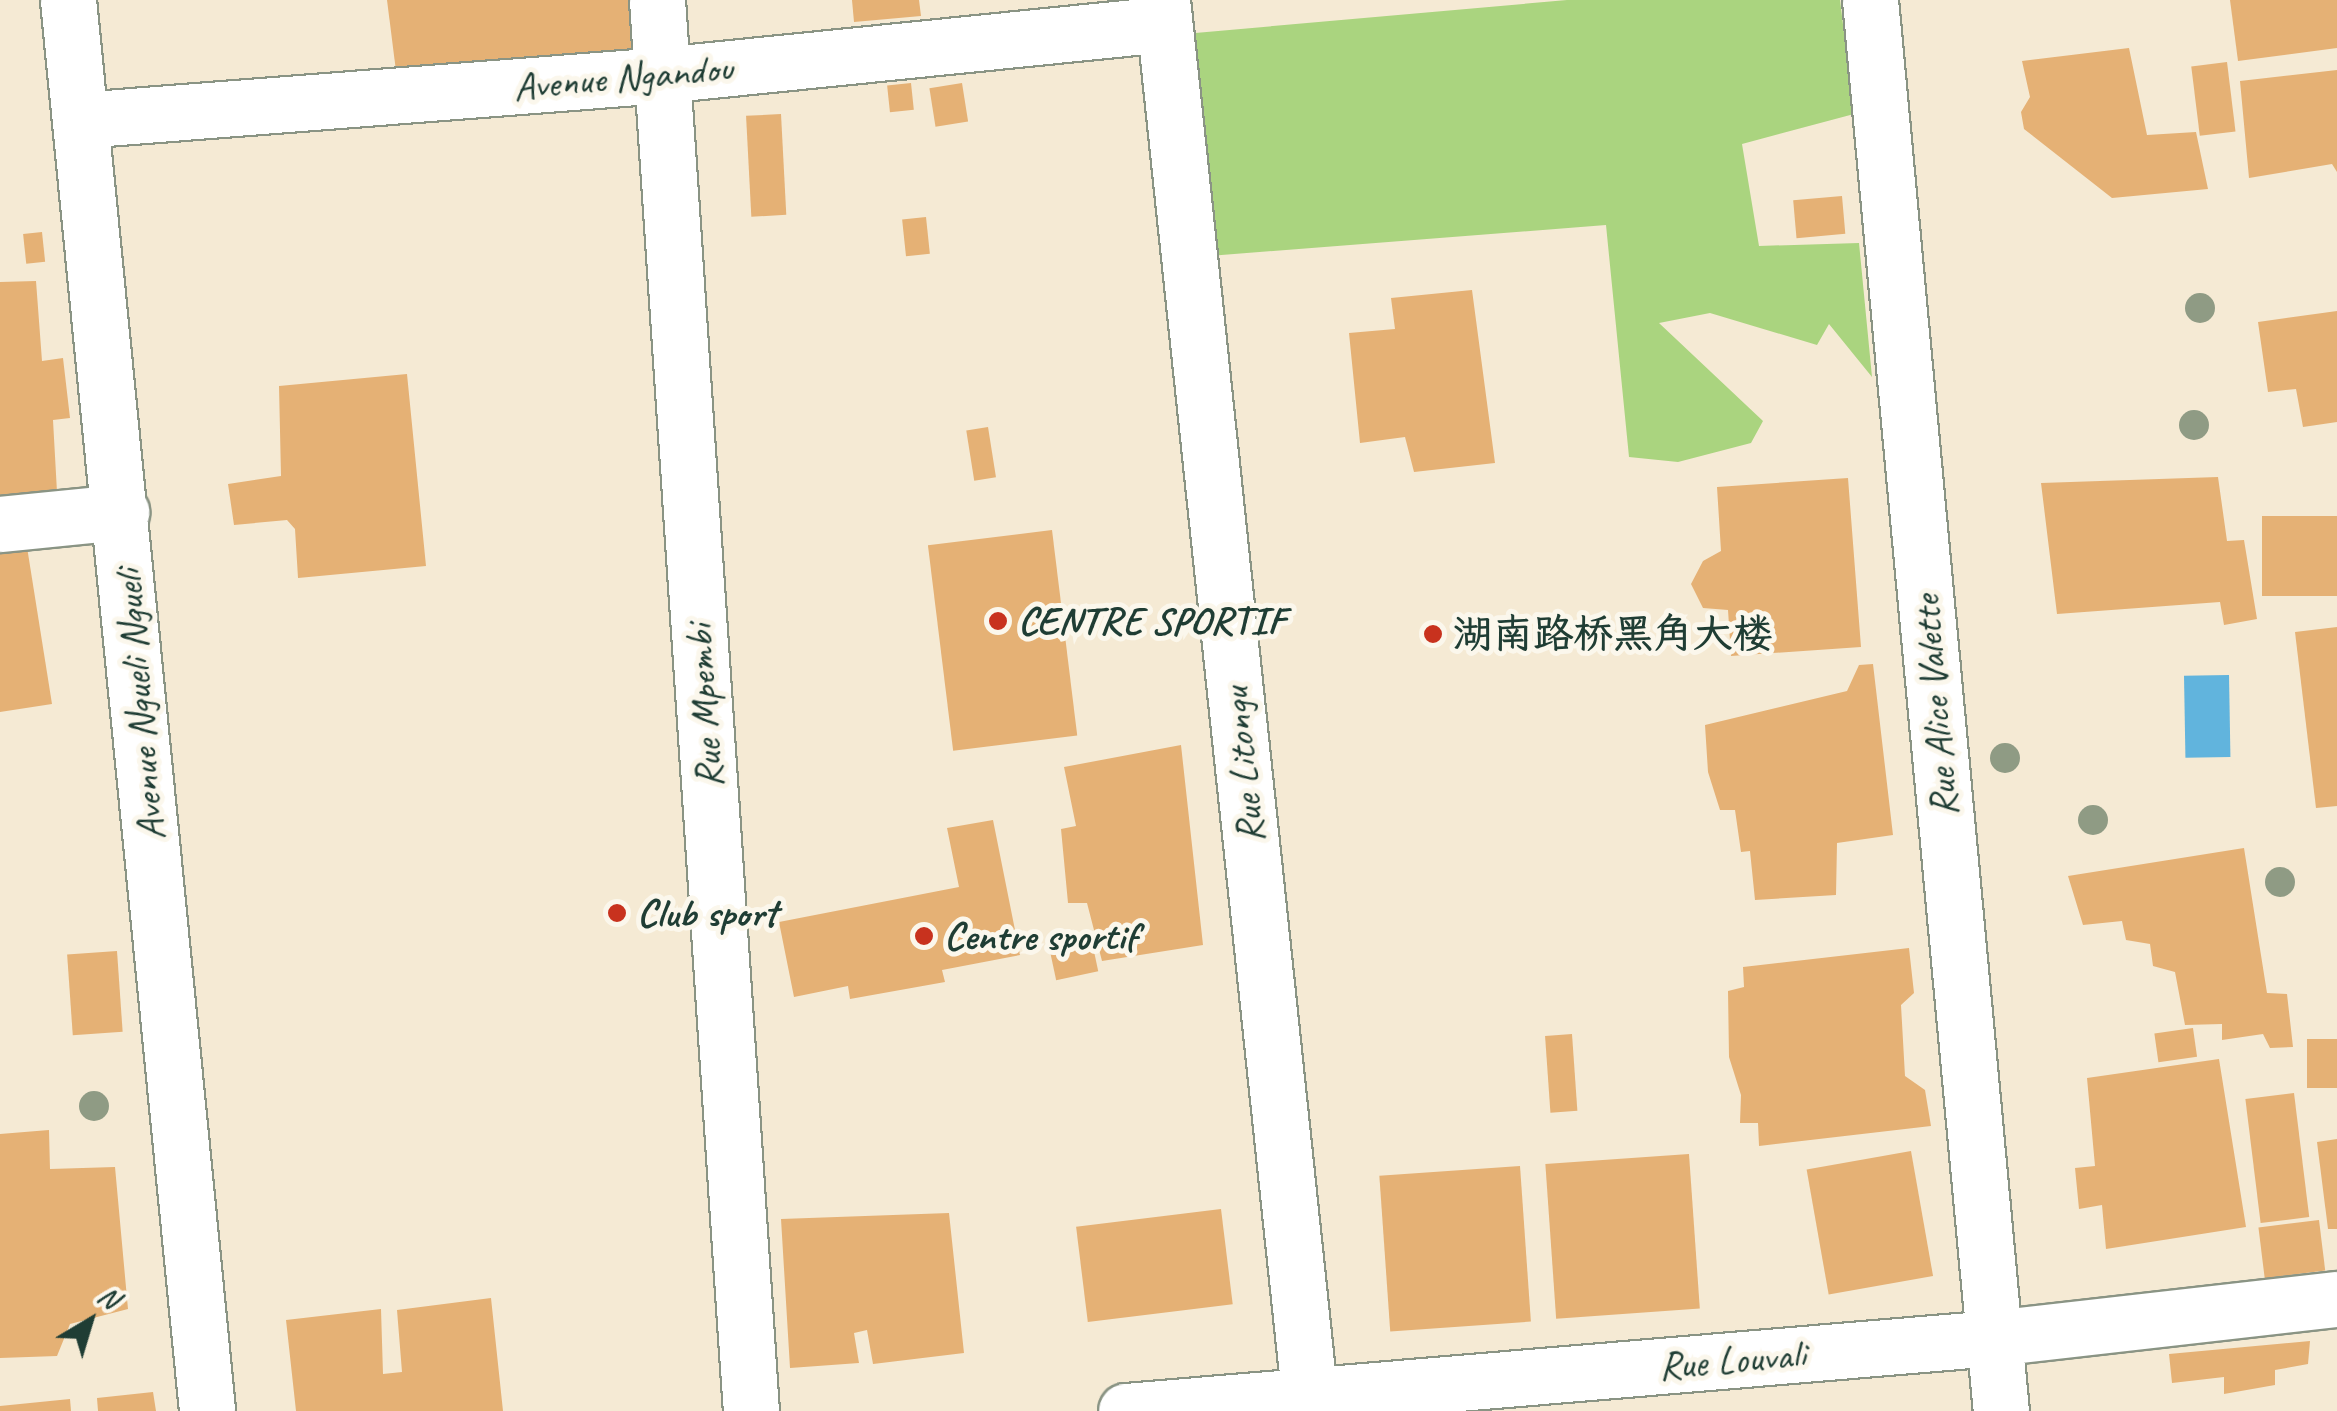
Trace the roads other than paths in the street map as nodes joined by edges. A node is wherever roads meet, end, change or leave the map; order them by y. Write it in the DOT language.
graph roads {
  1 [pos="68,0"];
  2 [pos="657,0"];
  3 [pos="1870,0"];
  4 [pos="1163,12"];
  5 [pos="662,75"];
  6 [pos="80,120"];
  7 [pos="121,512"];
  8 [pos="0,524"];
  9 [pos="2337,1298"];
  10 [pos="1994,1338"];
  11 [pos="1310,1404"];
  12 [pos="207,1411"];
  13 [pos="751,1411"];
  14 [pos="1126,1411"];
  15 [pos="2002,1411"];
  1 -- 6 [label="street, Avenue Ngueli Ngueli"];
  2 -- 5 [label="street, Rue Mpembi"];
  3 -- 10 [label="street, Rue Alice Valette"];
  4 -- 5 [label="street, Avenue Ngandou"];
  4 -- 11 [label="street, Rue Litongu"];
  5 -- 6 [label="street, Avenue Ngandou"];
  5 -- 13 [label="street, Rue Mpembi"];
  6 -- 7 [label="street, Avenue Ngueli Ngueli"];
  7 -- 8 [label="street"];
  7 -- 12 [label="street, Avenue Ngueli Ngueli"];
  9 -- 10 [label="street, Rue Louvali"];
  10 -- 11 [label="street, Rue Louvali"];
  10 -- 15 [label="street, Rue Alice Valette"];
  11 -- 14 [label="street, Rue Louvali"];
}
